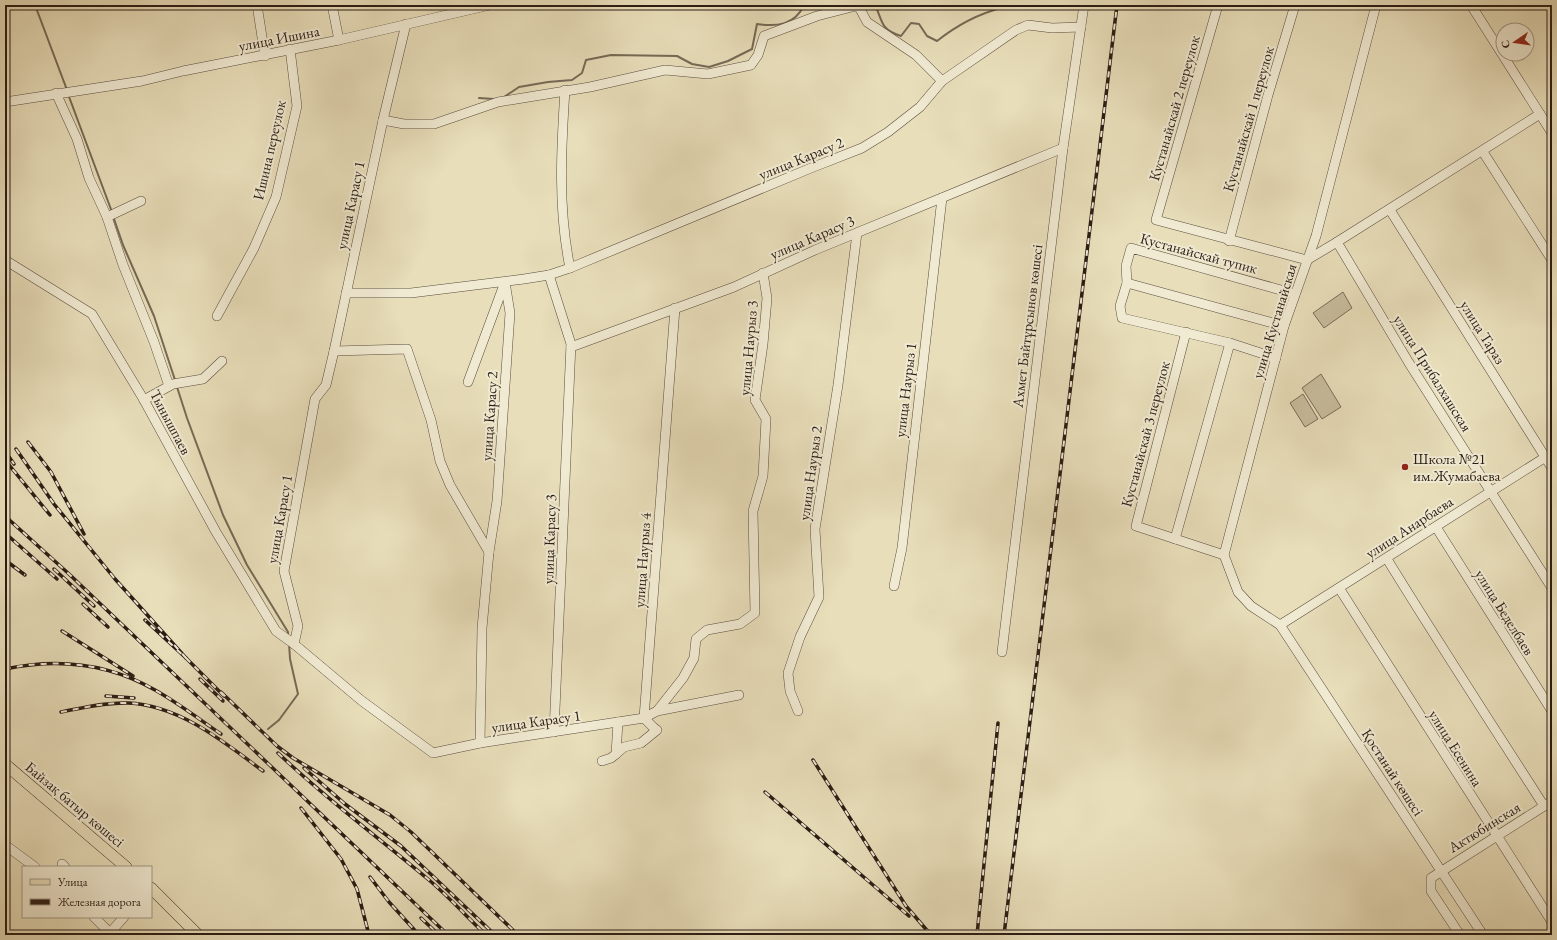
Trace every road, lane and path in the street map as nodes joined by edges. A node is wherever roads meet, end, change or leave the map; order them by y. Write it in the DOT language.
graph roads {
  1 [pos="257,5"];
  2 [pos="332,5"];
  3 [pos="490,5"];
  4 [pos="1084,5"];
  5 [pos="1218,5"];
  6 [pos="1295,5"];
  7 [pos="1376,5"];
  8 [pos="1471,5"];
  9 [pos="406,24"];
  10 [pos="1081,27"];
  11 [pos="339,40"];
  12 [pos="290,49"];
  13 [pos="265,56"];
  14 [pos="942,81"];
  15 [pos="564,90"];
  16 [pos="56,93"];
  17 [pos="5,102"];
  18 [pos="1540,114"];
  19 [pos="382,120"];
  20 [pos="1552,133"];
  21 [pos="1063,148"];
  22 [pos="1483,152"];
  23 [pos="942,198"];
  24 [pos="141,201"];
  25 [pos="1390,210"];
  26 [pos="107,217"];
  27 [pos="1156,220"];
  28 [pos="857,233"];
  29 [pos="1229,241"];
  30 [pos="1337,242"];
  31 [pos="5,260"];
  32 [pos="1308,260"];
  33 [pos="1552,260"];
  34 [pos="570,268"];
  35 [pos="763,273"];
  36 [pos="549,275"];
  37 [pos="505,282"];
  38 [pos="1127,284"];
  39 [pos="346,293"];
  40 [pos="1295,294"];
  41 [pos="676,308"];
  42 [pos="217,316"];
  43 [pos="1284,326"];
  44 [pos="1186,332"];
  45 [pos="1230,344"];
  46 [pos="571,347"];
  47 [pos="334,351"];
  48 [pos="1276,358"];
  49 [pos="222,361"];
  50 [pos="468,382"];
  51 [pos="175,384"];
  52 [pos="144,400"];
  53 [pos="1548,455"];
  54 [pos="1552,468"];
  55 [pos="1491,491"];
  56 [pos="1436,527"];
  57 [pos="1175,539"];
  58 [pos="489,552"];
  59 [pos="1224,555"];
  60 [pos="1386,559"];
  61 [pos="894,586"];
  62 [pos="1339,588"];
  63 [pos="1552,588"];
  64 [pos="1280,625"];
  65 [pos="294,644"];
  66 [pos="1002,652"];
  67 [pos="739,695"];
  68 [pos="657,711"];
  69 [pos="798,711"];
  70 [pos="1552,711"];
  71 [pos="644,718"];
  72 [pos="618,722"];
  73 [pos="554,732"];
  74 [pos="480,743"];
  75 [pos="616,754"];
  76 [pos="602,761"];
  77 [pos="5,764"];
  78 [pos="1548,803"];
  79 [pos="1496,837"];
  80 [pos="5,845"];
  81 [pos="34,866"];
  82 [pos="125,866"];
  83 [pos="1442,870"];
  84 [pos="152,889"];
  85 [pos="95,918"];
  86 [pos="123,918"];
  87 [pos="1552,922"];
  88 [pos="109,934"];
  89 [pos="198,935"];
  90 [pos="1460,935"];
  91 [pos="1483,935"];
  1 -- 13 [label="street"];
  2 -- 11 [label="street"];
  3 -- 9 [label="street, улица Ишина"];
  4 -- 10 [label="street, Ахмет Байтұрсынов көшесі"];
  5 -- 27 [label="street, Кустанайскай 2 переулок"];
  6 -- 29 [label="street, Кустанайскай 1 переулок"];
  7 -- 32 [label="street, улица Кустанайская"];
  8 -- 18 [label="street"];
  9 -- 11 [label="street, улица Ишина"];
  9 -- 19 [label="street, улица Карасу 1"];
  10 -- 14 [label="street, улица Карасу 2"];
  10 -- 21 [label="street, Ахмет Байтұрсынов көшесі"];
  11 -- 12 [label="street, улица Ишина"];
  12 -- 13 [label="street, улица Ишина"];
  12 -- 42 [label="street, Ишина переулок"];
  13 -- 16 [label="street, улица Ишина"];
  14 -- 15 [label="street"];
  14 -- 34 [label="street, улица Карасу 2"];
  15 -- 19 [label="street"];
  15 -- 34 [label="street"];
  16 -- 17 [label="street"];
  16 -- 26 [label="street"];
  18 -- 20 [label="street"];
  18 -- 22 [label="street"];
  19 -- 39 [label="street, улица Карасу 1"];
  21 -- 23 [label="street, улица Карасу 3"];
  21 -- 66 [label="street, Ахмет Байтұрсынов көшесі"];
  22 -- 25 [label="street"];
  22 -- 33 [label="street"];
  23 -- 28 [label="street, улица Карасу 3"];
  23 -- 61 [label="street, улица Наурыз 1"];
  24 -- 26 [label="street"];
  25 -- 30 [label="street"];
  25 -- 53 [label="street, улица Тараз"];
  26 -- 51 [label="street"];
  27 -- 29 [label="street, Кустанайскай тупик"];
  28 -- 35 [label="street, улица Карасу 3"];
  28 -- 69 [label="street, улица Наурыз 2"];
  29 -- 32 [label="street, Кустанайскай тупик"];
  30 -- 32 [label="street"];
  30 -- 55 [label="street, улица Прибалхашская"];
  31 -- 52 [label="street, Тынышпаев"];
  32 -- 40 [label="street, улица Кустанайская"];
  34 -- 36 [label="street, улица Карасу 2"];
  35 -- 41 [label="street, улица Карасу 3"];
  35 -- 68 [label="street, улица Наурыз 3"];
  36 -- 37 [label="street, улица Карасу 2"];
  36 -- 46 [label="street, улица Карасу 3"];
  37 -- 39 [label="street, улица Карасу 2"];
  37 -- 50 [label="street, улица Карасу 2"];
  37 -- 58 [label="street, улица Карасу 2"];
  38 -- 40 [label="street, Кустанайскай тупик"];
  38 -- 43 [label="street"];
  38 -- 44 [label="street, Кустанайскай тупик"];
  39 -- 47 [label="street, улица Карасу 1"];
  40 -- 43 [label="street, улица Кустанайская"];
  41 -- 46 [label="street, улица Карасу 3"];
  41 -- 71 [label="street, улица Наурыз 4"];
  43 -- 48 [label="street, улица Кустанайская"];
  44 -- 45 [label="street, Кустанайскай тупик"];
  44 -- 57 [label="street, Кустанайскай 3 переулок"];
  45 -- 48 [label="street, Кустанайскай тупик"];
  45 -- 57 [label="street"];
  46 -- 73 [label="street, улица Карасу 3"];
  47 -- 58 [label="street"];
  47 -- 65 [label="street, улица Карасу 1"];
  48 -- 59 [label="street, улица Кустанайская"];
  49 -- 51 [label="street"];
  51 -- 52 [label="street"];
  52 -- 65 [label="street, Тынышпаев"];
  53 -- 54 [label="street, улица Тараз"];
  53 -- 55 [label="street, улица Анарбаева"];
  55 -- 56 [label="street, улица Анарбаева"];
  55 -- 63 [label="street, улица Прибалхашская"];
  56 -- 60 [label="street, улица Анарбаева"];
  56 -- 70 [label="street, улица Беделбаев"];
  57 -- 59 [label="street, Кустанайскай 3 переулок"];
  58 -- 74 [label="street, улица Карасу 2"];
  59 -- 64 [label="street"];
  60 -- 62 [label="street, улица Анарбаева"];
  60 -- 78 [label="street"];
  62 -- 64 [label="street, улица Анарбаева"];
  62 -- 79 [label="street, улица Есенина"];
  64 -- 83 [label="street, Қостанай көшесі"];
  65 -- 74 [label="street, улица Карасу 1"];
  67 -- 68 [label="street"];
  68 -- 71 [label="street"];
  71 -- 72 [label="street, улица Карасу 1"];
  71 -- 75 [label="street"];
  72 -- 73 [label="street, улица Карасу 1"];
  72 -- 75 [label="street"];
  73 -- 74 [label="street, улица Карасу 1"];
  75 -- 76 [label="street"];
  77 -- 82 [label="main road, Байзақ батыр көшесі"];
  78 -- 79 [label="street, Актюбинская"];
  79 -- 83 [label="street, Актюбинская"];
  79 -- 87 [label="street, улица Есенина"];
  80 -- 81 [label="street"];
  83 -- 90 [label="street, Актюбинская"];
  83 -- 91 [label="street, Қостанай көшесі"];
  84 -- 89 [label="main road"];
  85 -- 88 [label="street"];
  86 -- 88 [label="street"];
}
